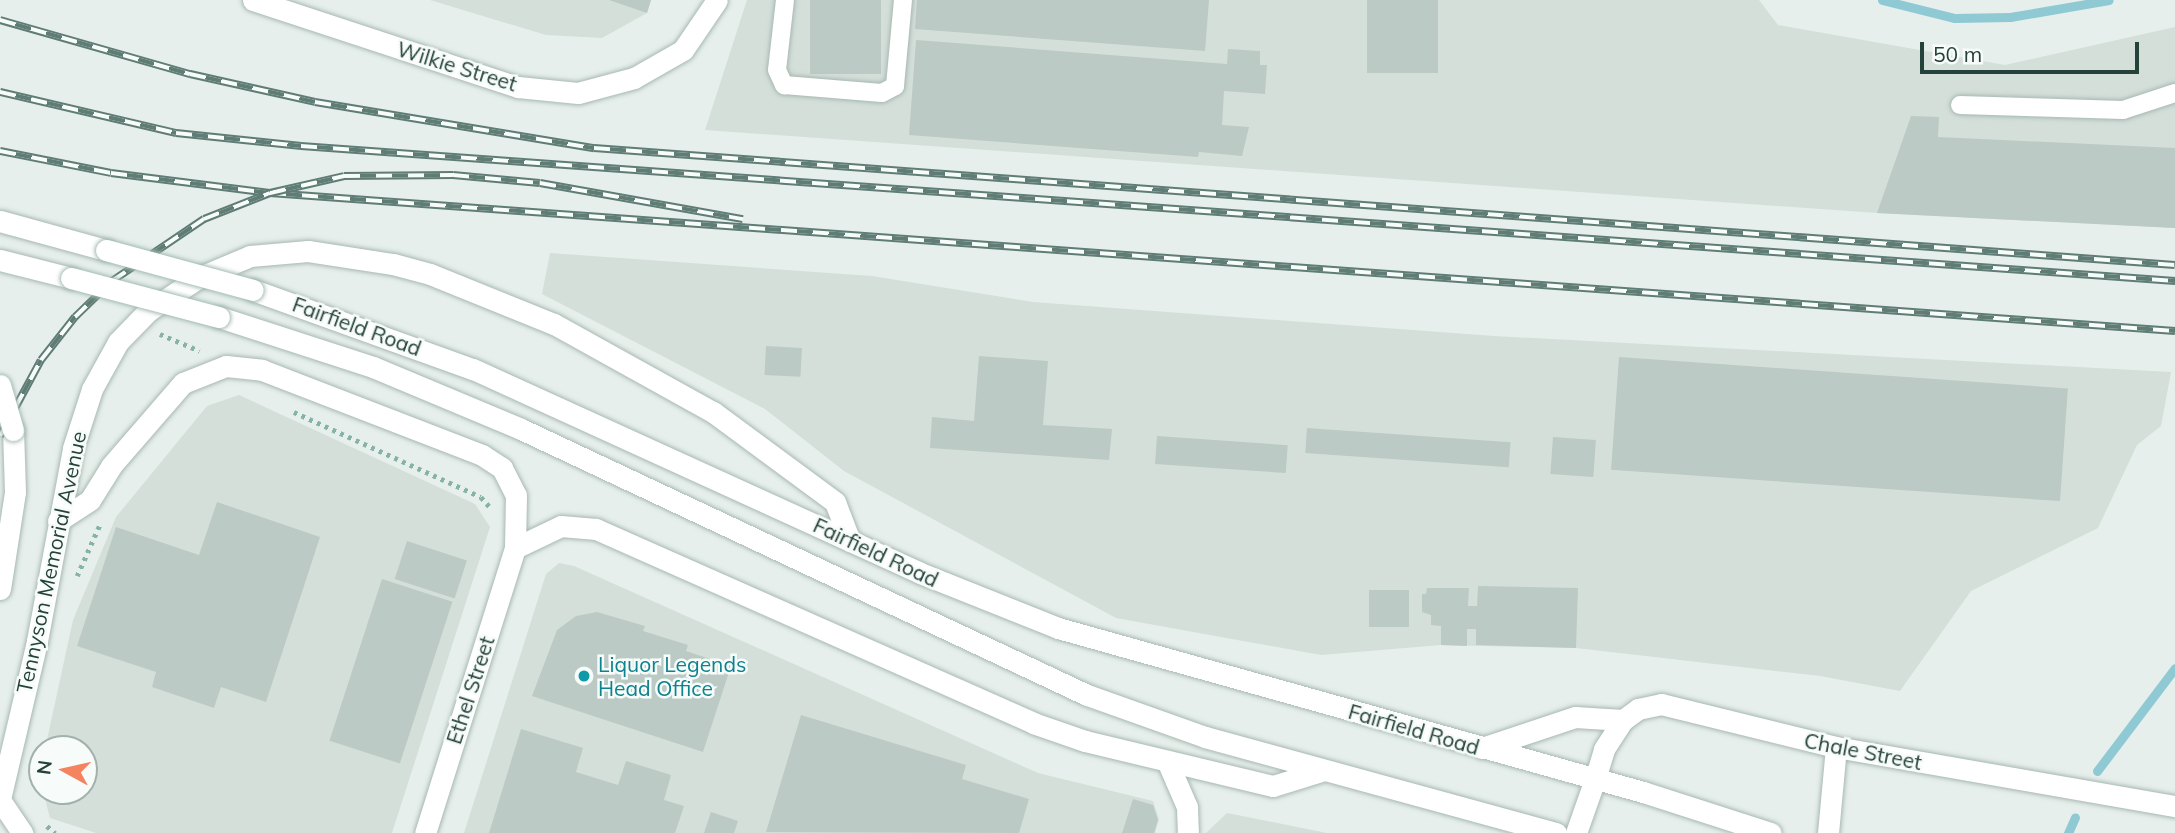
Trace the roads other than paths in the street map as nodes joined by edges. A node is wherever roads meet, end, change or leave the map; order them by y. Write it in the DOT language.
graph roads {
  1 [pos="253,0"];
  2 [pos="717,0"];
  3 [pos="785,0"];
  4 [pos="903,0"];
  5 [pos="295,7"];
  6 [pos="2175,93"];
  7 [pos="1960,105"];
  8 [pos="0,221"];
  9 [pos="0,260"];
  10 [pos="0,385"];
  11 [pos="58,521"];
  12 [pos="850,541"];
  13 [pos="515,548"];
  14 [pos="0,589"];
  15 [pos="1623,720"];
  16 [pos="1836,747"];
  17 [pos="1482,748"];
  18 [pos="1168,763"];
  19 [pos="1324,770"];
  20 [pos="1595,779"];
  21 [pos="0,799"];
  22 [pos="2175,806"];
  23 [pos="22,833"];
  24 [pos="425,833"];
  25 [pos="1188,833"];
  26 [pos="1556,833"];
  27 [pos="1576,833"];
  28 [pos="1771,833"];
  29 [pos="1828,833"];
  1 -- 5 [label="main road, Wilkie Street"];
  2 -- 5 [label="main road, Wilkie Street"];
  3 -- 4 [label="lane"];
  6 -- 7 [label="lane"];
  8 -- 12 [label="main road, Fairfield Road, bridge"];
  9 -- 19 [label="main road, Fairfield Road, bridge"];
  10 -- 14 [label="main road, bridge"];
  11 -- 12 [label="main road, Tennyson Memorial Avenue"];
  11 -- 13 [label="main road"];
  11 -- 21 [label="main road, Tennyson Memorial Avenue"];
  12 -- 17 [label="main road, Fairfield Road"];
  13 -- 18 [label="main road"];
  13 -- 24 [label="main road, Ethel Street"];
  15 -- 16 [label="main road, Chale Street"];
  15 -- 17 [label="main road"];
  15 -- 20 [label="main road"];
  16 -- 22 [label="main road, Chale Street"];
  16 -- 29 [label="main road"];
  17 -- 20 [label="main road, Fairfield Road"];
  18 -- 19 [label="main road"];
  18 -- 25 [label="main road"];
  19 -- 26 [label="main road, Fairfield Road"];
  20 -- 27 [label="main road"];
  20 -- 28 [label="main road, Fairfield Road"];
  21 -- 23 [label="main road"];
}
